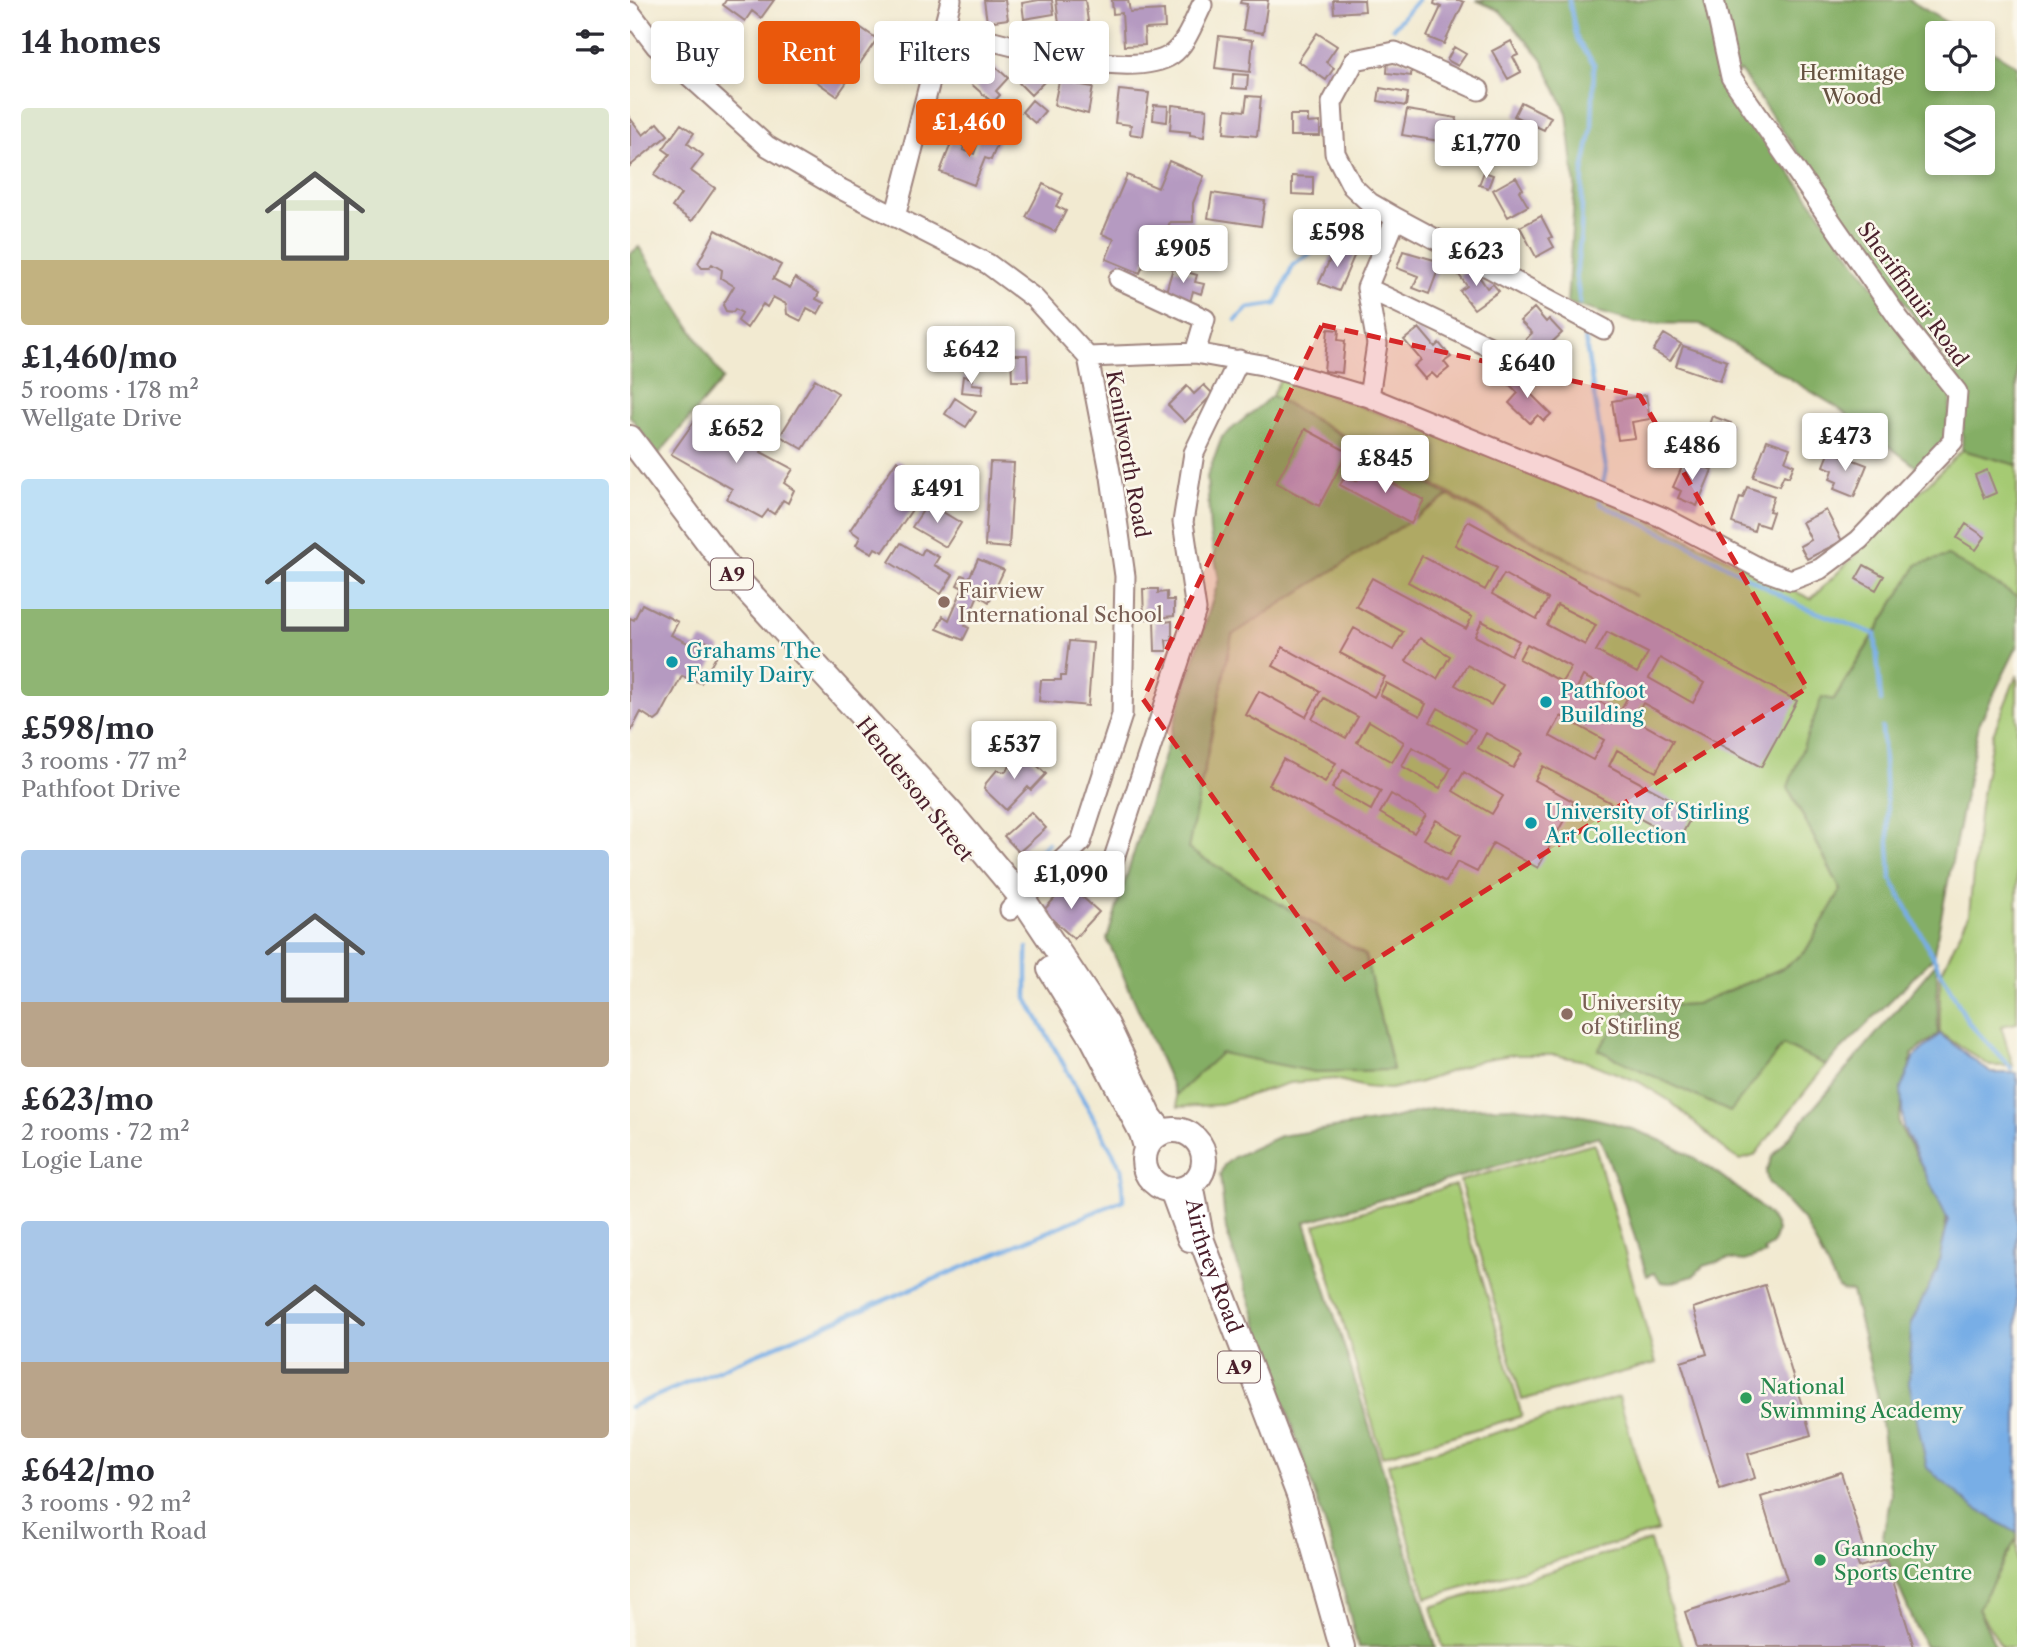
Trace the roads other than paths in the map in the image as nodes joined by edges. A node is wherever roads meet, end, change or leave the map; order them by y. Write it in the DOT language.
graph roads {
  1 [pos="951,0"];
  2 [pos="1714,0"];
  3 [pos="1202,5"];
  4 [pos="630,12"];
  5 [pos="946,21"];
  6 [pos="995,40"];
  7 [pos="929,84"];
  8 [pos="1479,90"];
  9 [pos="895,217"];
  10 [pos="1396,218"];
  11 [pos="1119,279"];
  12 [pos="1367,289"];
  13 [pos="1604,329"];
  14 [pos="1492,348"];
  15 [pos="1195,353"];
  16 [pos="1088,357"];
  17 [pos="1239,360"];
  18 [pos="1369,397"];
  19 [pos="630,438"];
  20 [pos="1112,864"];
  21 [pos="1017,905"];
  22 [pos="1154,1139"];
  23 [pos="1181,1188"];
  24 [pos="1342,1647"];
  1 -- 5 [label="street"];
  2 -- 18 [label="street, Sheriffmuir Road"];
  3 -- 6 [label="street"];
  4 -- 9 [label="street, Kenilworth Road"];
  7 -- 9 [label="street"];
  8 -- 10 [label="street"];
  9 -- 16 [label="street, Kenilworth Road"];
  10 -- 12 [label="street"];
  10 -- 13 [label="street"];
  11 -- 15 [label="street"];
  12 -- 14 [label="street"];
  12 -- 18 [label="street"];
  15 -- 16 [label="street, Sheriffmuir Road"];
  15 -- 17 [label="street, Sheriffmuir Road"];
  16 -- 21 [label="street, Kenilworth Road"];
  17 -- 18 [label="street, Sheriffmuir Road"];
  17 -- 20 [label="street"];
  19 -- 21 [label="main road, Henderson Street / A9"];
  21 -- 22 [label="main road, A9"];
  22 -- 23 [label="main road, A9"];
  22 -- 23 [label="main road"];
  23 -- 24 [label="main road, Airthrey Road / A9"];
}
